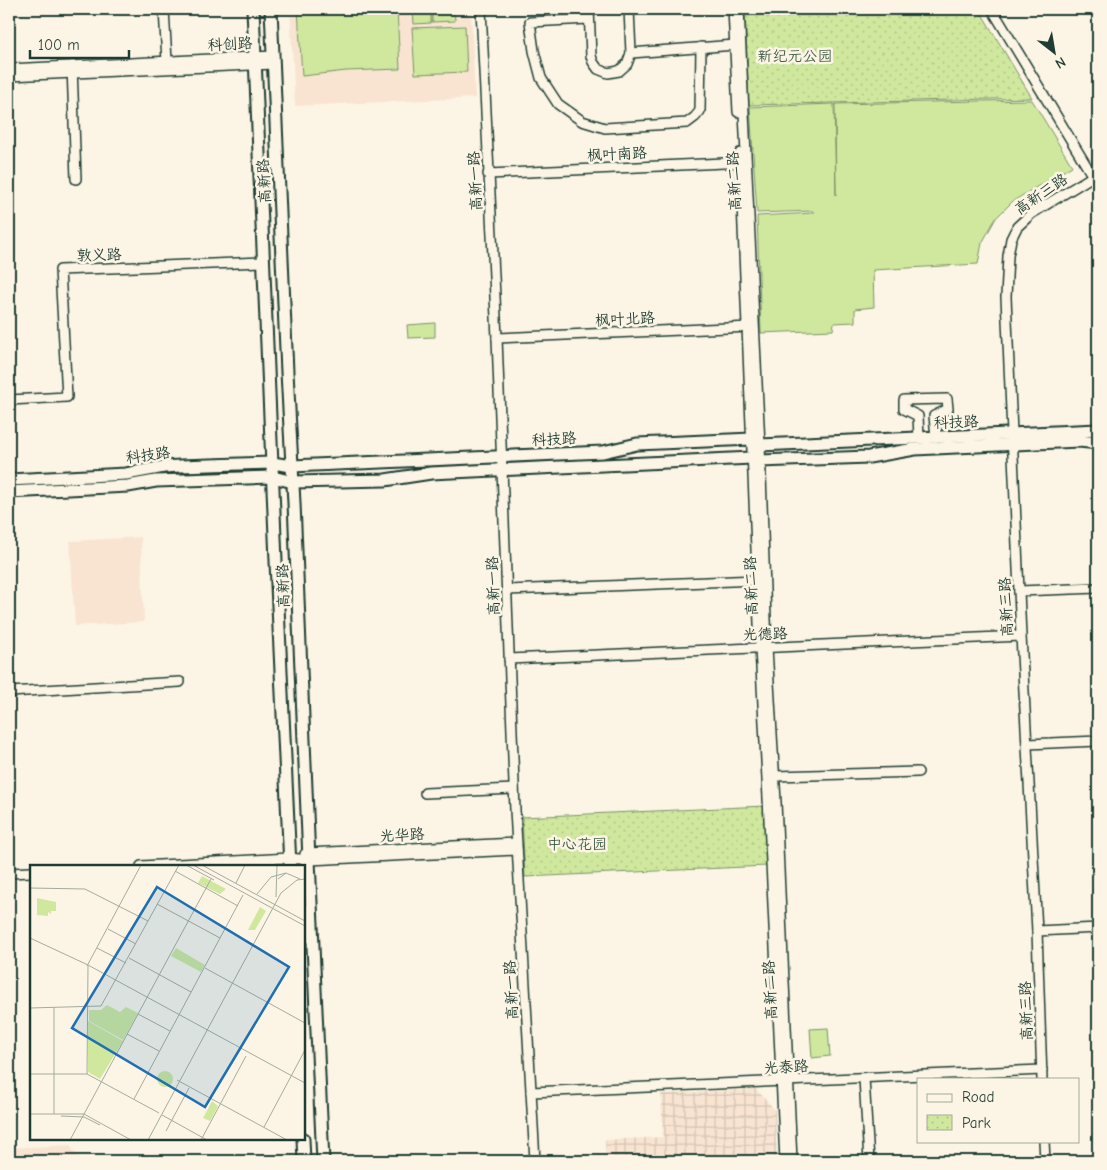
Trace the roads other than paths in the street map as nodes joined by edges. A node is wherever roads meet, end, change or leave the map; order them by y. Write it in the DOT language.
graph roads {
  1 [pos="164,9"];
  2 [pos="253,9"];
  3 [pos="271,9"];
  4 [pos="481,9"];
  5 [pos="589,9"];
  6 [pos="629,9"];
  7 [pos="733,9"];
  8 [pos="739,9"];
  9 [pos="992,9"];
  10 [pos="589,19"];
  11 [pos="735,45"];
  12 [pos="701,47"];
  13 [pos="631,53"];
  14 [pos="255,60"];
  15 [pos="274,60"];
  16 [pos="167,61"];
  17 [pos="9,69"];
  18 [pos="72,69"];
  19 [pos="9,76"];
  20 [pos="743,162"];
  21 [pos="488,174"];
  22 [pos="1096,174"];
  23 [pos="76,179"];
  24 [pos="1098,185"];
  25 [pos="263,262"];
  26 [pos="751,327"];
  27 [pos="497,338"];
  28 [pos="9,400"];
  29 [pos="1098,430"];
  30 [pos="936,437"];
  31 [pos="919,438"];
  32 [pos="1013,439"];
  33 [pos="756,442"];
  34 [pos="1098,443"];
  35 [pos="756,460"];
  36 [pos="272,463"];
  37 [pos="502,463"];
  38 [pos="292,466"];
  39 [pos="273,477"];
  40 [pos="9,480"];
  41 [pos="294,482"];
  42 [pos="9,492"];
  43 [pos="757,580"];
  44 [pos="1098,588"];
  45 [pos="507,590"];
  46 [pos="1019,591"];
  47 [pos="1021,636"];
  48 [pos="764,648"];
  49 [pos="509,659"];
  50 [pos="180,682"];
  51 [pos="9,692"];
  52 [pos="1098,741"];
  53 [pos="1027,744"];
  54 [pos="918,772"];
  55 [pos="775,776"];
  56 [pos="514,788"];
  57 [pos="425,793"];
  58 [pos="517,846"];
  59 [pos="309,857"];
  60 [pos="290,862"];
  61 [pos="178,865"];
  62 [pos="30,872"];
  63 [pos="9,873"];
  64 [pos="1098,928"];
  65 [pos="1037,931"];
  66 [pos="1042,1075"];
  67 [pos="864,1078"];
  68 [pos="785,1081"];
  69 [pos="531,1092"];
  70 [pos="303,1140"];
  71 [pos="1044,1142"];
  72 [pos="304,1161"];
  73 [pos="323,1161"];
  74 [pos="535,1161"];
  75 [pos="785,1161"];
  76 [pos="792,1161"];
  77 [pos="869,1161"];
  78 [pos="1045,1161"];
  1 -- 16 [label="street"];
  2 -- 14 [label="main road, 高新路"];
  3 -- 15 [label="main road, 高新路"];
  4 -- 21 [label="street, 高新一路"];
  5 -- 10 [label="street"];
  6 -- 13 [label="street"];
  7 -- 11 [label="street, 高新二路"];
  8 -- 20 [label="street, 高新二路"];
  9 -- 22 [label="street"];
  10 -- 12 [label="street"];
  10 -- 13 [label="street"];
  11 -- 12 [label="street"];
  11 -- 20 [label="street, 高新二路"];
  12 -- 13 [label="street"];
  14 -- 15 [label="street, 科创路"];
  14 -- 16 [label="street, 科创路"];
  14 -- 18 [label="street, 科创路"];
  14 -- 25 [label="main road, 高新路"];
  15 -- 38 [label="main road, 高新路"];
  16 -- 18 [label="street, 科创路"];
  17 -- 18 [label="street, 科创路"];
  18 -- 19 [label="street, 科创路"];
  18 -- 23 [label="street"];
  20 -- 21 [label="street, 枫叶南路"];
  20 -- 26 [label="street, 高新二路"];
  21 -- 27 [label="street, 高新一路"];
  22 -- 24 [label="street"];
  22 -- 32 [label="street, 高新三路"];
  25 -- 28 [label="street, 敦义路"];
  25 -- 36 [label="main road, 高新路"];
  26 -- 27 [label="street, 枫叶北路"];
  26 -- 33 [label="street, 高新二路"];
  27 -- 37 [label="street, 高新一路"];
  29 -- 32 [label="main road, 科技路"];
  30 -- 31 [label="main road, 科技路"];
  30 -- 31 [label="street"];
  30 -- 32 [label="main road, 科技路"];
  31 -- 33 [label="main road, 科技路"];
  32 -- 34 [label="main road, 科技路"];
  32 -- 35 [label="main road, 科技路"];
  32 -- 46 [label="street, 高新三路"];
  33 -- 35 [label="street, 高新二路"];
  33 -- 37 [label="main road, 科技路"];
  35 -- 37 [label="main road, 科技路"];
  35 -- 43 [label="street, 高新二路"];
  35 -- 48 [label="street, 高新二路"];
  36 -- 38 [label="main road, 科技路"];
  36 -- 39 [label="main road, 高新路"];
  36 -- 40 [label="main road, 科技路"];
  37 -- 38 [label="main road, 科技路"];
  37 -- 41 [label="main road, 科技路"];
  37 -- 45 [label="street, 高新一路"];
  38 -- 41 [label="main road, 高新路"];
  39 -- 41 [label="main road, 科技路"];
  39 -- 42 [label="main road, 科技路"];
  39 -- 60 [label="main road, 高新路"];
  41 -- 59 [label="main road, 高新路"];
  43 -- 45 [label="street"];
  43 -- 48 [label="street, 高新二路"];
  44 -- 46 [label="street"];
  45 -- 49 [label="street, 高新一路"];
  46 -- 47 [label="street, 高新三路"];
  47 -- 48 [label="street, 光德路"];
  47 -- 53 [label="street, 高新三路"];
  48 -- 49 [label="street, 光德路"];
  48 -- 55 [label="street, 高新二路"];
  48 -- 68 [label="street, 高新二路"];
  49 -- 56 [label="street, 高新一路"];
  50 -- 51 [label="street"];
  52 -- 53 [label="street"];
  53 -- 65 [label="street, 高新三路"];
  54 -- 55 [label="street"];
  55 -- 68 [label="street, 高新二路"];
  56 -- 57 [label="street"];
  56 -- 58 [label="street, 高新一路"];
  58 -- 59 [label="street, 光华路"];
  58 -- 69 [label="street, 高新一路"];
  59 -- 60 [label="street, 光华路"];
  59 -- 73 [label="main road, 高新路"];
  60 -- 61 [label="street, 光华路"];
  62 -- 63 [label="street"];
  64 -- 65 [label="street"];
  65 -- 66 [label="street, 高新三路"];
  66 -- 67 [label="street, 光泰路"];
  67 -- 68 [label="street, 光泰路"];
  67 -- 77 [label="street"];
  68 -- 69 [label="street, 光泰路"];
  68 -- 75 [label="street, 高新二路"];
  68 -- 76 [label="street, 高新二路"];
  69 -- 74 [label="street, 高新一路"];
  70 -- 72 [label="main road"];
  71 -- 78 [label="street"];
}
